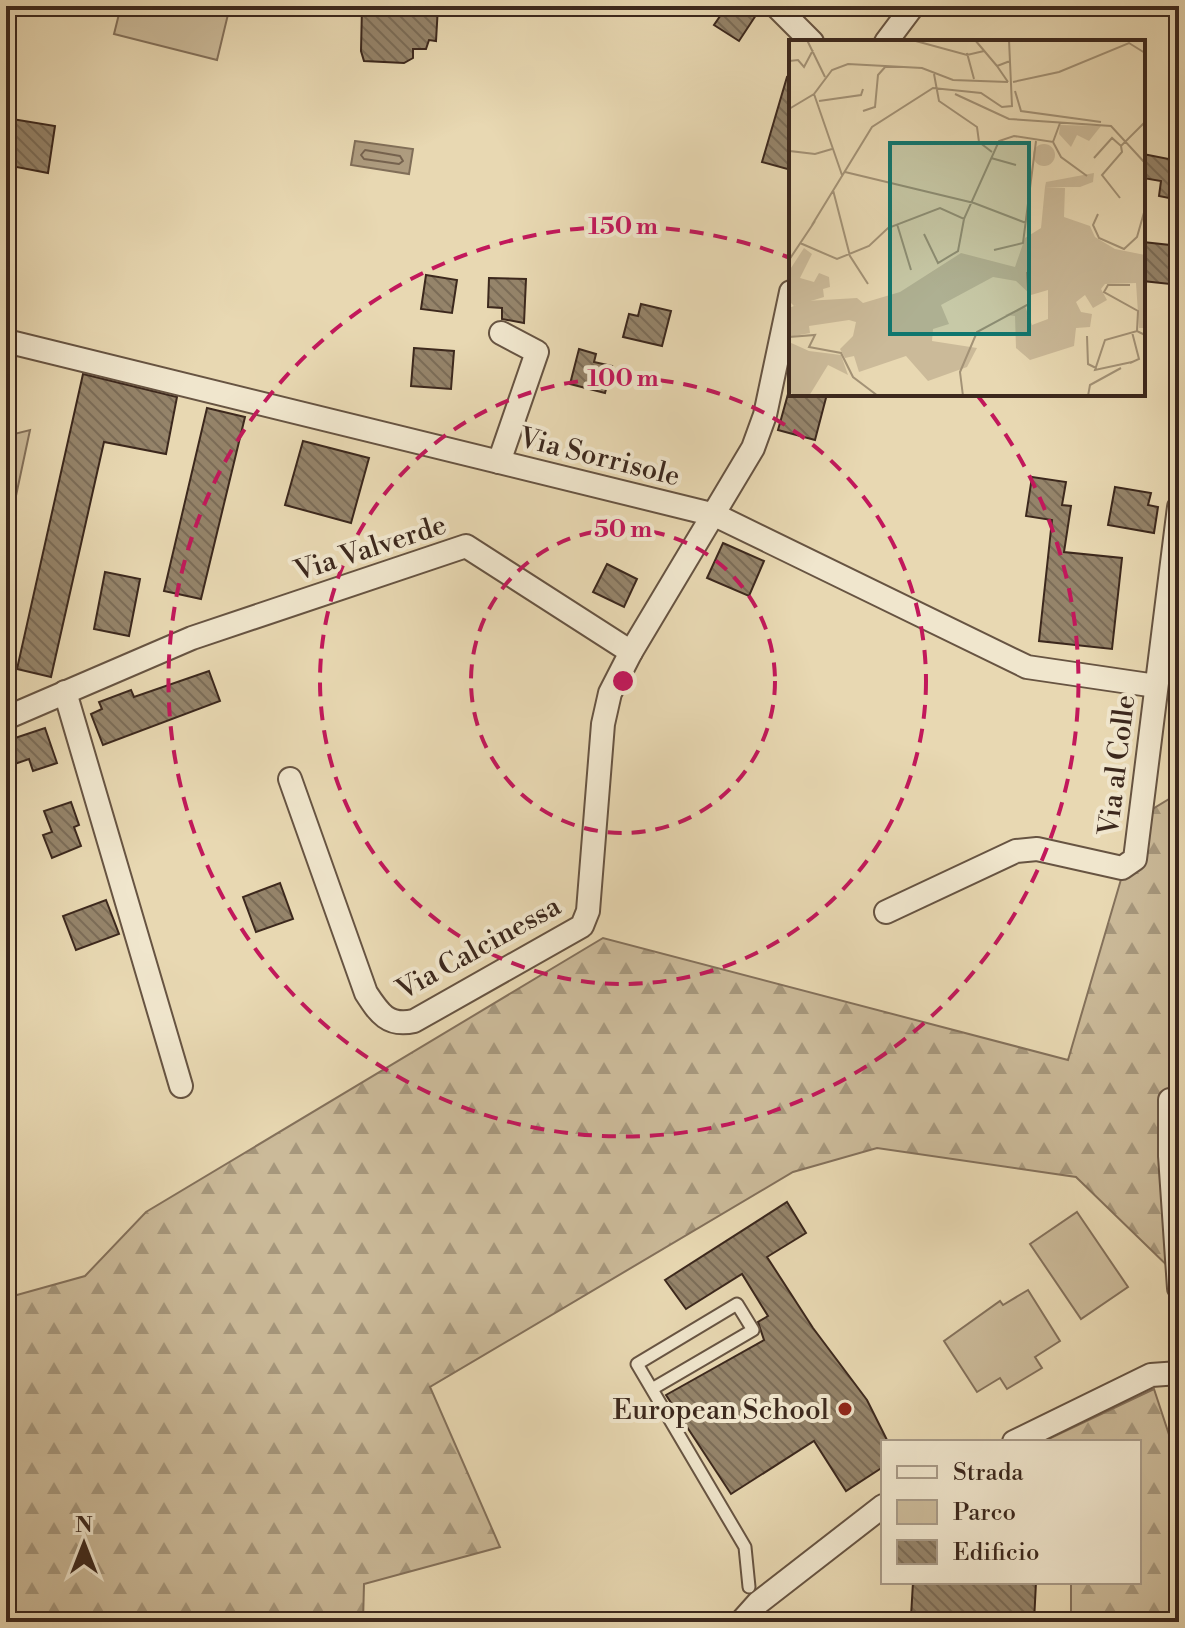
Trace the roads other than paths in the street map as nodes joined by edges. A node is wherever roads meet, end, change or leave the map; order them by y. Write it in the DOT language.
graph roads {
  1 [pos="776,6"];
  2 [pos="913,6"];
  3 [pos="810,40"];
  4 [pos="888,40"];
  5 [pos="789,301"];
  6 [pos="501,333"];
  7 [pos="6,341"];
  8 [pos="499,462"];
  9 [pos="1179,507"];
  10 [pos="715,515"];
  11 [pos="631,652"];
  12 [pos="1156,686"];
  13 [pos="65,692"];
  14 [pos="6,718"];
  15 [pos="290,779"];
  16 [pos="886,912"];
  17 [pos="181,1086"];
  18 [pos="1170,1100"];
  19 [pos="1179,1288"];
  20 [pos="1179,1373"];
  21 [pos="652,1389"];
  22 [pos="1018,1440"];
  23 [pos="881,1507"];
  24 [pos="753,1595"];
  25 [pos="741,1622"];
  1 -- 3 [label="street"];
  2 -- 4 [label="street"];
  5 -- 10 [label="street"];
  6 -- 8 [label="street"];
  7 -- 8 [label="street, Via Sorrisole"];
  8 -- 10 [label="street, Via Sorrisole"];
  9 -- 12 [label="street, Via al Colle"];
  10 -- 11 [label="street"];
  10 -- 12 [label="street, Via Sorrisole"];
  11 -- 13 [label="street, Via Valverde"];
  11 -- 15 [label="street, Via Calcinessa"];
  12 -- 16 [label="street, Via al Colle"];
  13 -- 14 [label="street, Via Valverde"];
  13 -- 17 [label="street"];
  18 -- 19 [label="street"];
  20 -- 22 [label="street"];
  21 -- 21 [label="lane"];
  21 -- 24 [label="lane"];
  23 -- 24 [label="street"];
  24 -- 25 [label="street"];
}
